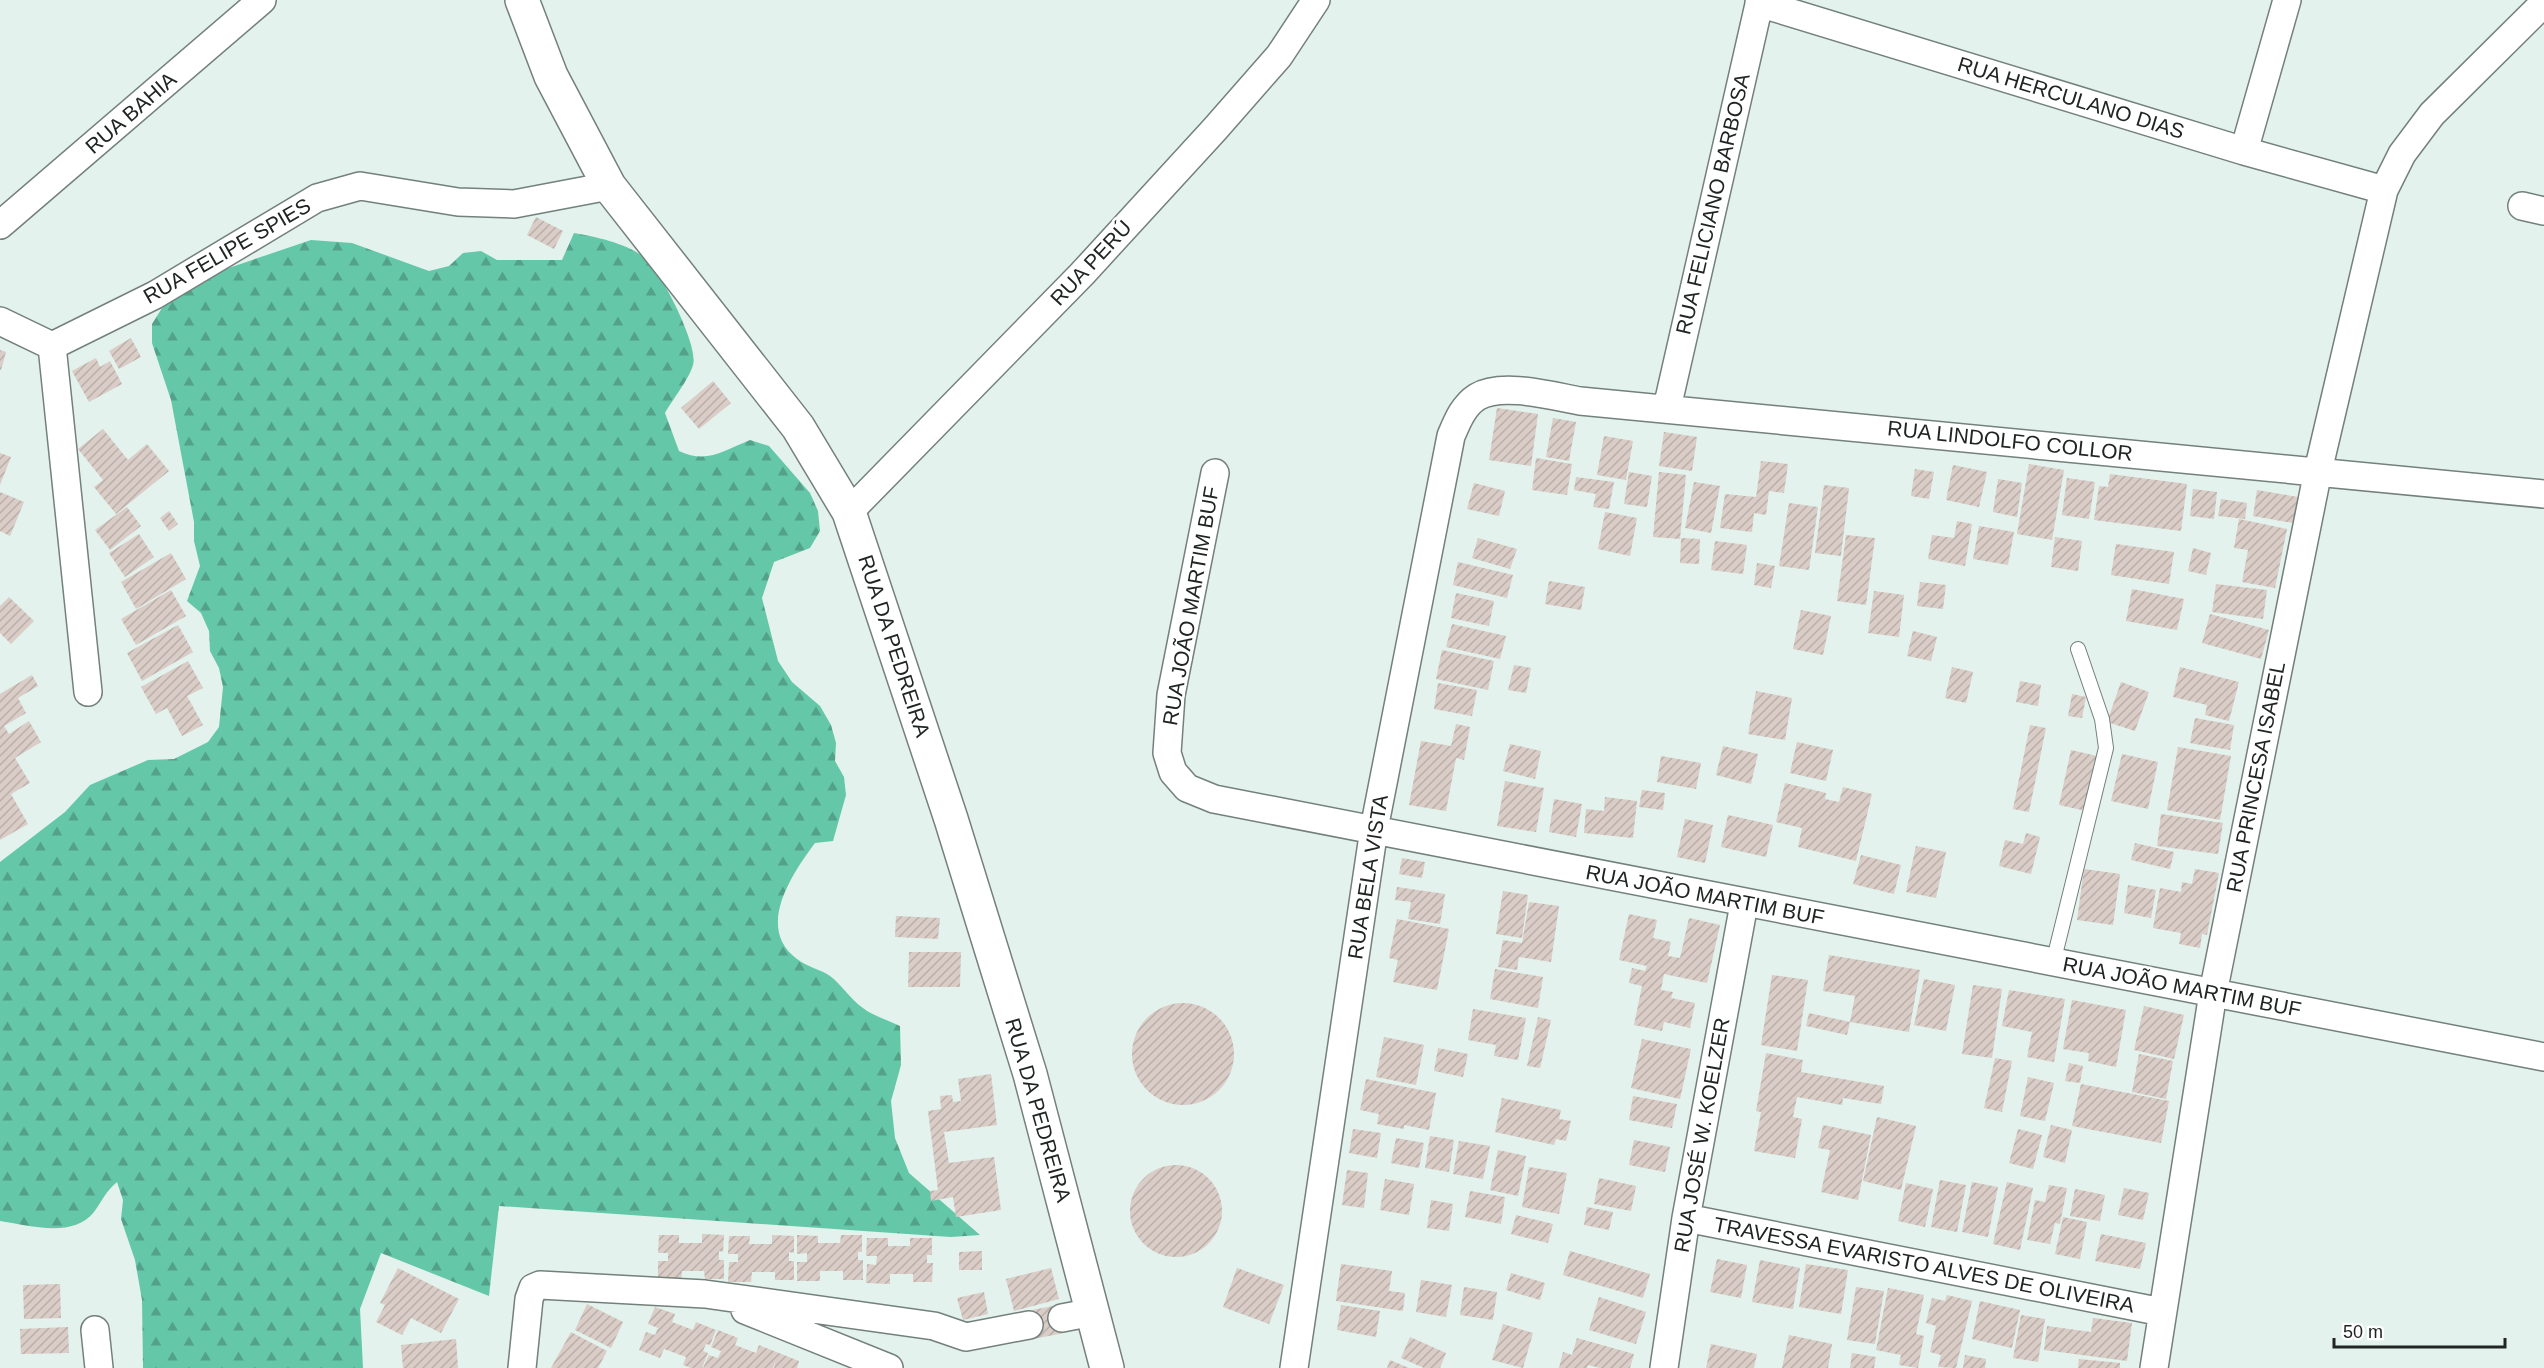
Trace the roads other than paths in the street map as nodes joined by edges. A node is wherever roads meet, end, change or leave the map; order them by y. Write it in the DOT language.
graph roads {
  1 [pos="262,0"];
  2 [pos="522,0"];
  3 [pos="1316,0"];
  4 [pos="2287,0"];
  5 [pos="1759,1"];
  6 [pos="2544,3"];
  7 [pos="2244,151"];
  8 [pos="609,186"];
  9 [pos="2384,190"];
  10 [pos="0,225"];
  11 [pos="0,321"];
  12 [pos="52,346"];
  13 [pos="1476,397"];
  14 [pos="1667,408"];
  15 [pos="2318,471"];
  16 [pos="1215,473"];
  17 [pos="2544,494"];
  18 [pos="849,512"];
  19 [pos="2078,650"];
  20 [pos="88,692"];
  21 [pos="1374,829"];
  22 [pos="1744,904"];
  23 [pos="2054,963"];
  24 [pos="2212,993"];
  25 [pos="2544,1057"];
  26 [pos="1686,1218"];
  27 [pos="705,1294"];
  28 [pos="2162,1312"];
  29 [pos="1029,1325"];
  30 [pos="95,1330"];
  31 [pos="99,1368"];
  32 [pos="522,1368"];
  33 [pos="889,1368"];
  34 [pos="1107,1368"];
  35 [pos="1294,1368"];
  36 [pos="1664,1368"];
  37 [pos="2154,1368"];
  1 -- 10 [label="street, RUA BAHIA"];
  2 -- 8 [label="street, RUA DA PEDREIRA"];
  3 -- 18 [label="street, RUA PERÚ"];
  4 -- 7 [label="street"];
  5 -- 7 [label="street, RUA HERCULANO DIAS"];
  5 -- 14 [label="street, RUA FELICIANO BARBOSA"];
  6 -- 9 [label="street, RUA PRINCESA ISABEL"];
  7 -- 9 [label="street, RUA HERCULANO DIAS"];
  8 -- 12 [label="street, RUA FELIPE SPIES"];
  8 -- 18 [label="street, RUA DA PEDREIRA"];
  9 -- 15 [label="street, RUA PRINCESA ISABEL"];
  11 -- 12 [label="street"];
  12 -- 20 [label="street"];
  13 -- 14 [label="street, RUA LINDOLFO COLLOR"];
  13 -- 21 [label="street, RUA BELA VISTA"];
  14 -- 15 [label="street, RUA LINDOLFO COLLOR"];
  15 -- 17 [label="street, RUA LINDOLFO COLLOR"];
  15 -- 24 [label="street, RUA PRINCESA ISABEL"];
  16 -- 21 [label="street, RUA JOÃO MARTIM BUF"];
  18 -- 34 [label="street, RUA DA PEDREIRA"];
  19 -- 23 [label="lane"];
  21 -- 22 [label="street, RUA JOÃO MARTIM BUF"];
  21 -- 35 [label="street, RUA BELA VISTA"];
  22 -- 23 [label="street, RUA JOÃO MARTIM BUF"];
  22 -- 26 [label="street, RUA JOSÉ W. KOELZER"];
  23 -- 24 [label="street, RUA JOÃO MARTIM BUF"];
  24 -- 25 [label="street, RUA JOÃO MARTIM BUF"];
  24 -- 28 [label="street, RUA PRINCESA ISABEL"];
  26 -- 28 [label="street, TRAVESSA EVARISTO ALVES DE OLIVEIRA"];
  26 -- 36 [label="street, RUA JOSÉ W. KOELZER"];
  27 -- 29 [label="street"];
  27 -- 32 [label="street"];
  27 -- 33 [label="street"];
  28 -- 37 [label="street, RUA PRINCESA ISABEL"];
  30 -- 31 [label="street"];
}
